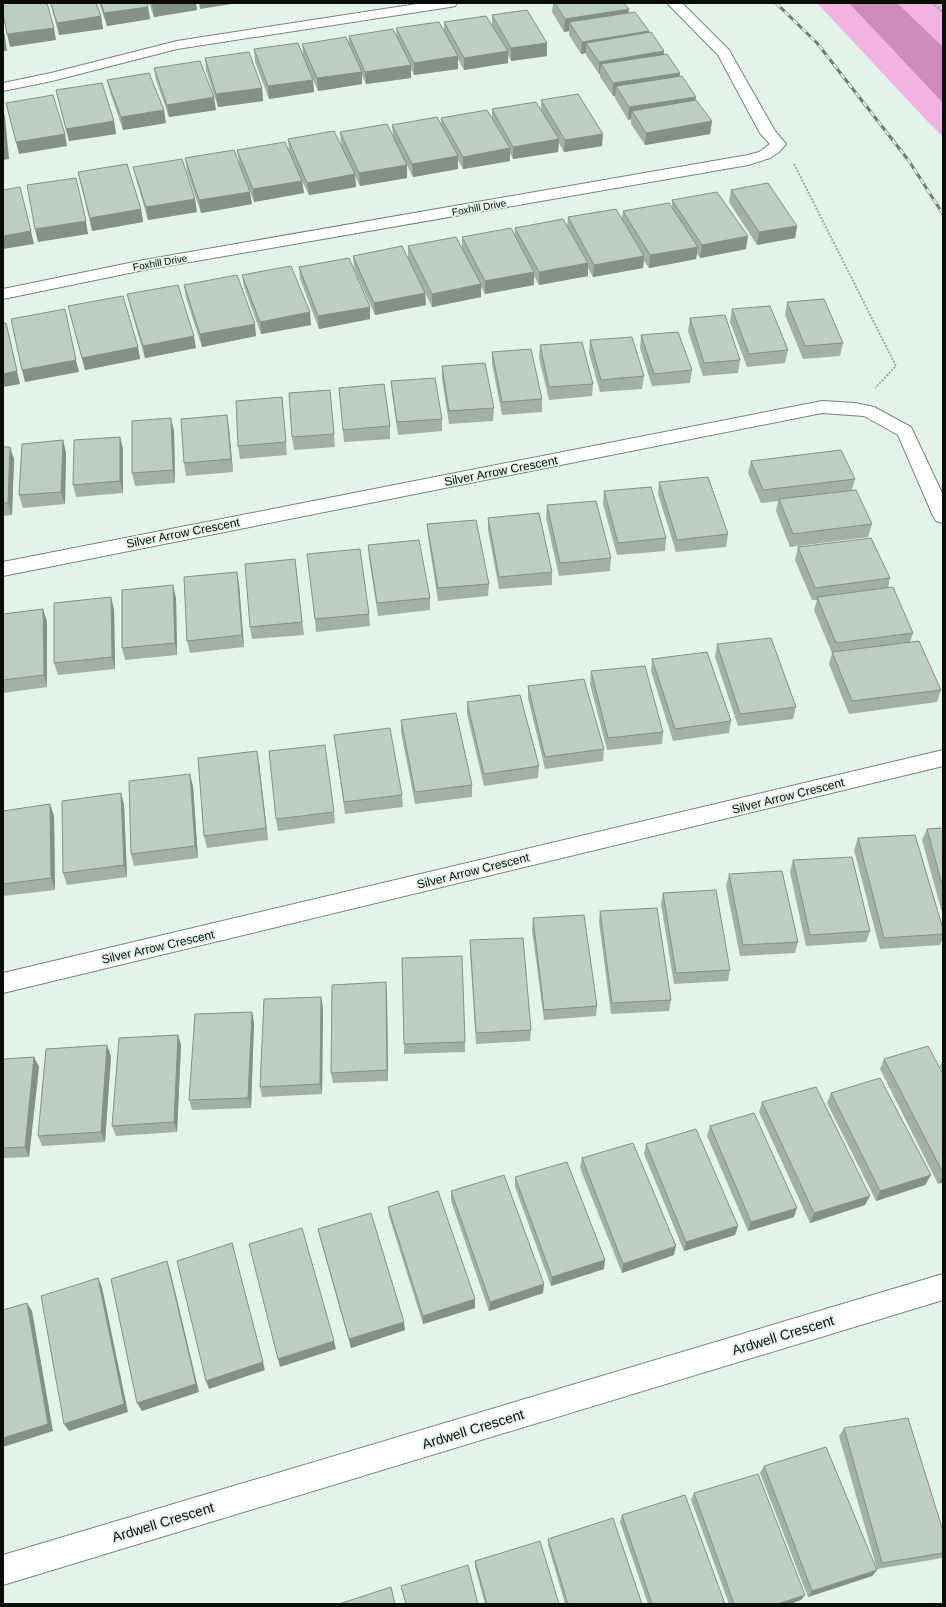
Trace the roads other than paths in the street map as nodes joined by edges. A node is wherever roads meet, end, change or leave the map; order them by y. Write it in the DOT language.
graph roads {
  1 [pos="450,3"];
  2 [pos="674,3"];
  3 [pos="3,87"];
  4 [pos="3,294"];
  5 [pos="943,516"];
  6 [pos="3,569"];
  7 [pos="943,758"];
  8 [pos="3,983"];
  9 [pos="943,1287"];
  10 [pos="3,1570"];
  1 -- 3 [label="street"];
  2 -- 4 [label="street, Foxhill Drive"];
  5 -- 6 [label="street, Silver Arrow Crescent"];
  7 -- 8 [label="street, Silver Arrow Crescent"];
  9 -- 10 [label="street, Ardwell Crescent"];
}
